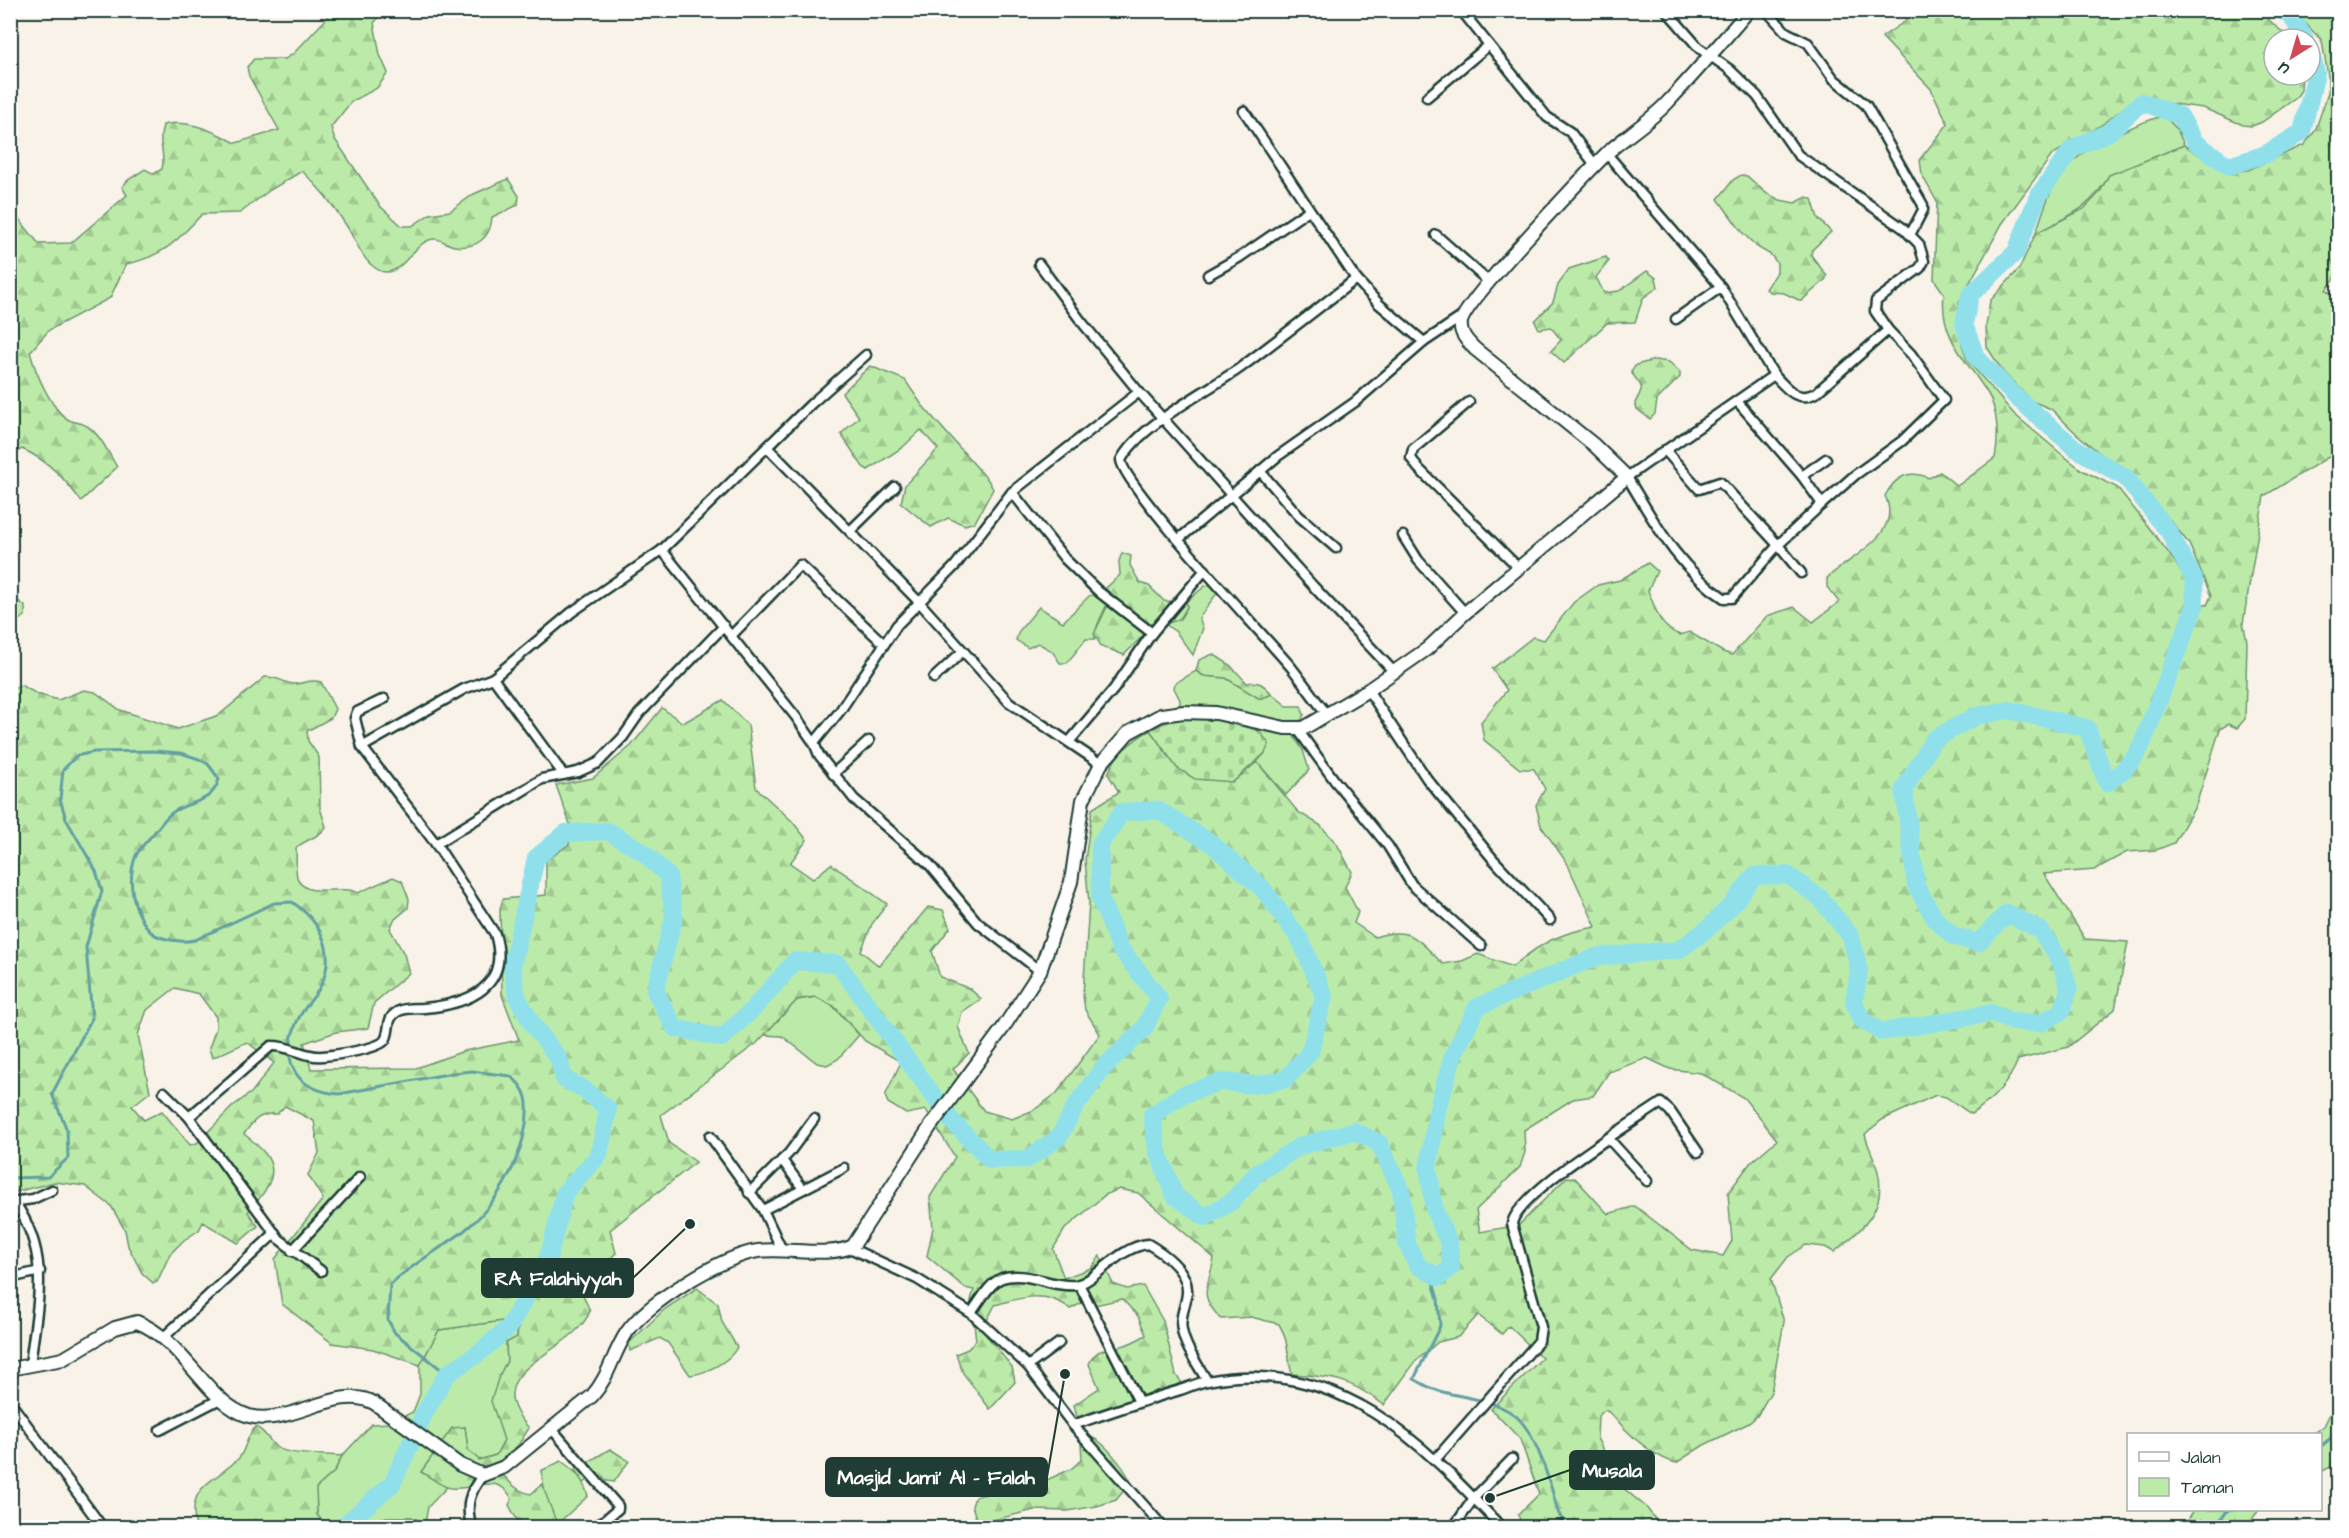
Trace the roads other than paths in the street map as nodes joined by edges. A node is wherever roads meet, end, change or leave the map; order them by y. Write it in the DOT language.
graph roads {
  1 [pos="1461,10"];
  2 [pos="1666,10"];
  3 [pos="1749,10"];
  4 [pos="1766,10"];
  5 [pos="1489,45"];
  6 [pos="1710,55"];
  7 [pos="1427,97"];
  8 [pos="1244,111"];
  9 [pos="1607,154"];
  10 [pos="1596,166"];
  11 [pos="1309,210"];
  12 [pos="1436,235"];
  13 [pos="1910,235"];
  14 [pos="1039,264"];
  15 [pos="1208,275"];
  16 [pos="1356,279"];
  17 [pos="1489,282"];
  18 [pos="1721,286"];
  19 [pos="1463,316"];
  20 [pos="1676,319"];
  21 [pos="1888,330"];
  22 [pos="1424,342"];
  23 [pos="866,355"];
  24 [pos="1774,375"];
  25 [pos="1139,392"];
  26 [pos="1737,401"];
  27 [pos="1469,402"];
  28 [pos="1163,419"];
  29 [pos="768,448"];
  30 [pos="1665,450"];
  31 [pos="1826,459"];
  32 [pos="1260,471"];
  33 [pos="1802,476"];
  34 [pos="1627,477"];
  35 [pos="895,487"];
  36 [pos="1012,492"];
  37 [pos="1231,496"];
  38 [pos="1822,504"];
  39 [pos="850,531"];
  40 [pos="1403,536"];
  41 [pos="1179,539"];
  42 [pos="1778,544"];
  43 [pos="1336,548"];
  44 [pos="662,550"];
  45 [pos="1519,568"];
  46 [pos="1205,570"];
  47 [pos="1801,573"];
  48 [pos="920,603"];
  49 [pos="1466,613"];
  50 [pos="724,626"];
  51 [pos="1152,633"];
  52 [pos="732,635"];
  53 [pos="884,644"];
  54 [pos="963,651"];
  55 [pos="1394,672"];
  56 [pos="493,678"];
  57 [pos="934,678"];
  58 [pos="1368,690"];
  59 [pos="384,699"];
  60 [pos="1327,714"];
  61 [pos="1298,730"];
  62 [pos="869,741"];
  63 [pos="1069,742"];
  64 [pos="814,743"];
  65 [pos="362,747"];
  66 [pos="1101,764"];
  67 [pos="563,774"];
  68 [pos="833,774"];
  69 [pos="436,844"];
  70 [pos="1550,920"];
  71 [pos="1481,946"];
  72 [pos="1040,971"];
  73 [pos="164,1092"];
  74 [pos="189,1117"];
  75 [pos="814,1119"];
  76 [pos="710,1136"];
  77 [pos="1609,1139"];
  78 [pos="1698,1152"];
  79 [pos="782,1160"];
  80 [pos="844,1168"];
  81 [pos="360,1177"];
  82 [pos="1647,1180"];
  83 [pos="803,1189"];
  84 [pos="52,1190"];
  85 [pos="749,1193"];
  86 [pos="13,1202"];
  87 [pos="763,1210"];
  88 [pos="275,1233"];
  89 [pos="850,1248"];
  90 [pos="782,1250"];
  91 [pos="292,1251"];
  92 [pos="40,1271"];
  93 [pos="321,1271"];
  94 [pos="10,1278"];
  95 [pos="1079,1284"];
  96 [pos="971,1313"];
  97 [pos="164,1337"];
  98 [pos="1059,1343"];
  99 [pos="30,1365"];
  100 [pos="1028,1365"];
  101 [pos="10,1369"];
  102 [pos="1207,1381"];
  103 [pos="222,1398"];
  104 [pos="10,1402"];
  105 [pos="1139,1402"];
  106 [pos="1073,1425"];
  107 [pos="552,1429"];
  108 [pos="160,1430"];
  109 [pos="1512,1459"];
  110 [pos="1435,1460"];
  111 [pos="483,1475"];
  112 [pos="1474,1498"];
  113 [pos="606,1519"];
  114 [pos="103,1527"];
  115 [pos="472,1527"];
  116 [pos="595,1527"];
  117 [pos="613,1527"];
  118 [pos="1164,1527"];
  119 [pos="1452,1527"];
  120 [pos="1502,1527"];
  1 -- 5 [label="street"];
  2 -- 6 [label="street"];
  3 -- 6 [label="main road"];
  4 -- 13 [label="street"];
  5 -- 7 [label="street"];
  5 -- 10 [label="street"];
  6 -- 9 [label="main road"];
  6 -- 13 [label="street"];
  8 -- 11 [label="street"];
  9 -- 10 [label="main road"];
  9 -- 18 [label="street"];
  10 -- 17 [label="main road"];
  11 -- 15 [label="street"];
  11 -- 16 [label="street"];
  12 -- 17 [label="street"];
  13 -- 21 [label="street"];
  14 -- 25 [label="street"];
  16 -- 22 [label="street"];
  16 -- 28 [label="street"];
  17 -- 19 [label="main road"];
  18 -- 20 [label="street"];
  18 -- 24 [label="street"];
  19 -- 22 [label="street"];
  19 -- 34 [label="main road"];
  21 -- 24 [label="street"];
  21 -- 38 [label="street"];
  22 -- 32 [label="street"];
  23 -- 29 [label="street"];
  24 -- 26 [label="street"];
  25 -- 28 [label="street"];
  25 -- 36 [label="street"];
  26 -- 30 [label="street"];
  26 -- 33 [label="street"];
  27 -- 45 [label="street"];
  28 -- 37 [label="street"];
  28 -- 41 [label="street"];
  29 -- 39 [label="street"];
  29 -- 44 [label="street"];
  30 -- 34 [label="street"];
  30 -- 42 [label="street"];
  31 -- 33 [label="street"];
  32 -- 37 [label="street"];
  32 -- 43 [label="street"];
  33 -- 38 [label="street"];
  34 -- 42 [label="street"];
  34 -- 45 [label="main road"];
  35 -- 39 [label="street"];
  36 -- 48 [label="street"];
  36 -- 51 [label="street"];
  37 -- 41 [label="street"];
  37 -- 55 [label="street"];
  38 -- 42 [label="street"];
  39 -- 48 [label="street"];
  40 -- 49 [label="street"];
  41 -- 46 [label="street"];
  42 -- 47 [label="street"];
  44 -- 50 [label="street"];
  44 -- 56 [label="street"];
  45 -- 49 [label="main road"];
  46 -- 51 [label="street"];
  46 -- 60 [label="street"];
  48 -- 53 [label="street"];
  48 -- 54 [label="street"];
  49 -- 55 [label="main road"];
  50 -- 52 [label="street"];
  50 -- 67 [label="street"];
  51 -- 63 [label="street"];
  52 -- 53 [label="street"];
  52 -- 64 [label="street"];
  53 -- 64 [label="street"];
  54 -- 57 [label="street"];
  54 -- 63 [label="street"];
  55 -- 58 [label="main road"];
  56 -- 65 [label="street"];
  56 -- 67 [label="street"];
  58 -- 60 [label="main road"];
  58 -- 70 [label="street"];
  59 -- 65 [label="street"];
  60 -- 61 [label="main road"];
  61 -- 66 [label="main road"];
  61 -- 71 [label="street"];
  62 -- 68 [label="street"];
  63 -- 66 [label="street"];
  64 -- 68 [label="street"];
  65 -- 69 [label="street"];
  66 -- 72 [label="main road"];
  67 -- 69 [label="street"];
  68 -- 72 [label="street"];
  69 -- 74 [label="street"];
  72 -- 89 [label="main road"];
  73 -- 74 [label="street"];
  74 -- 88 [label="street"];
  75 -- 79 [label="street"];
  76 -- 85 [label="street"];
  77 -- 78 [label="street"];
  77 -- 82 [label="street"];
  77 -- 110 [label="street"];
  79 -- 83 [label="street"];
  79 -- 85 [label="street"];
  80 -- 83 [label="street"];
  81 -- 91 [label="street"];
  83 -- 87 [label="street"];
  84 -- 86 [label="street"];
  85 -- 87 [label="street"];
  86 -- 92 [label="street"];
  87 -- 90 [label="street"];
  88 -- 91 [label="street"];
  88 -- 97 [label="street"];
  89 -- 90 [label="main road"];
  89 -- 96 [label="street"];
  90 -- 107 [label="main road"];
  91 -- 93 [label="street"];
  92 -- 94 [label="street"];
  92 -- 99 [label="street"];
  95 -- 96 [label="street"];
  95 -- 102 [label="street"];
  95 -- 105 [label="street"];
  96 -- 100 [label="street"];
  97 -- 99 [label="main road"];
  97 -- 103 [label="main road"];
  98 -- 100 [label="street"];
  99 -- 101 [label="main road"];
  100 -- 106 [label="street"];
  102 -- 105 [label="street"];
  102 -- 110 [label="street"];
  103 -- 108 [label="street"];
  103 -- 111 [label="main road"];
  104 -- 114 [label="street"];
  105 -- 106 [label="street"];
  106 -- 118 [label="street"];
  107 -- 111 [label="main road"];
  107 -- 113 [label="street"];
  109 -- 112 [label="street"];
  110 -- 112 [label="street"];
  111 -- 115 [label="street"];
  112 -- 119 [label="street"];
  112 -- 120 [label="street"];
  113 -- 116 [label="street"];
  113 -- 117 [label="street"];
}
